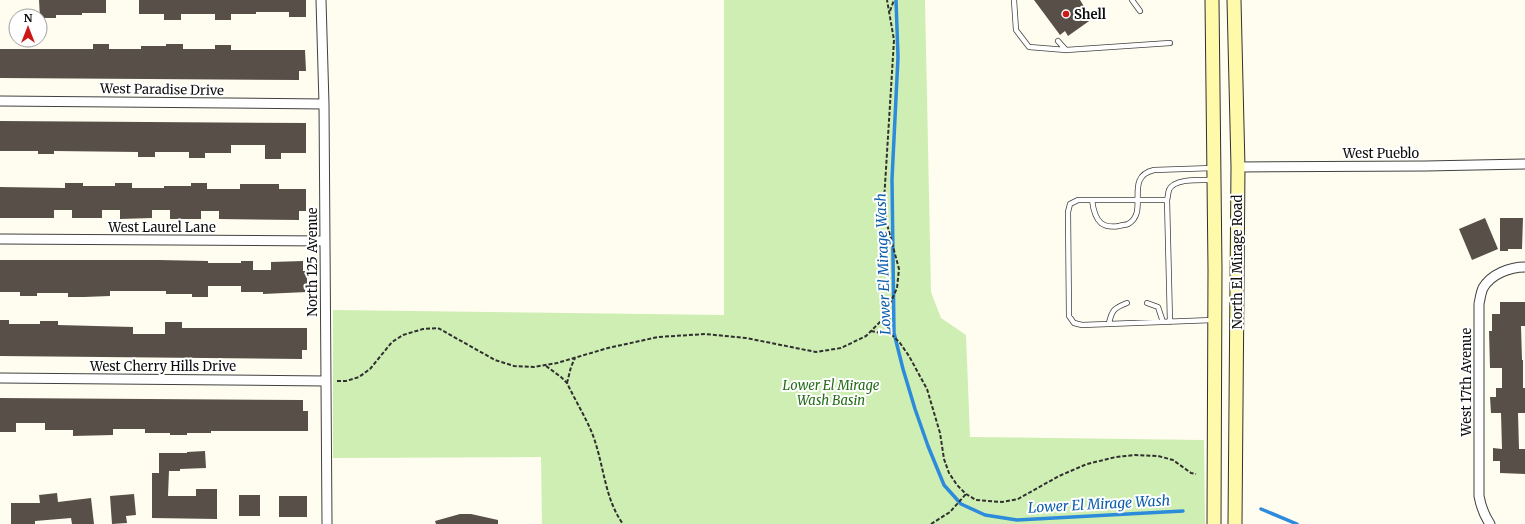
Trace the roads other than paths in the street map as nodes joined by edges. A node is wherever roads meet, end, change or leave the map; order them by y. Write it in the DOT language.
graph roads {
  1 [pos="321,0"];
  2 [pos="1014,0"];
  3 [pos="1132,0"];
  4 [pos="1212,0"];
  5 [pos="1234,0"];
  6 [pos="1140,11"];
  7 [pos="1058,41"];
  8 [pos="1170,43"];
  9 [pos="1066,50"];
  10 [pos="0,101"];
  11 [pos="324,104"];
  12 [pos="1525,164"];
  13 [pos="1238,167"];
  14 [pos="1214,174"];
  15 [pos="1092,200"];
  16 [pos="1138,200"];
  17 [pos="1167,200"];
  18 [pos="0,239"];
  19 [pos="324,241"];
  20 [pos="1525,267"];
  21 [pos="1127,303"];
  22 [pos="1147,303"];
  23 [pos="1215,320"];
  24 [pos="1163,322"];
  25 [pos="1170,322"];
  26 [pos="1110,323"];
  27 [pos="0,378"];
  28 [pos="325,381"];
  29 [pos="327,524"];
  30 [pos="1214,524"];
  31 [pos="1235,524"];
  32 [pos="1490,524"];
  1 -- 11 [label="street, North 125 Avenue"];
  2 -- 9 [label="lane"];
  3 -- 6 [label="lane"];
  4 -- 14 [label="main road, North El Mirage Road"];
  5 -- 13 [label="main road, North El Mirage Road"];
  7 -- 9 [label="lane"];
  8 -- 9 [label="lane"];
  10 -- 11 [label="street, West Paradise Drive"];
  11 -- 19 [label="street, North 125 Avenue"];
  12 -- 13 [label="street, West Pueblo"];
  13 -- 31 [label="main road, North El Mirage Road"];
  14 -- 16 [label="lane"];
  14 -- 17 [label="lane"];
  14 -- 23 [label="main road, North El Mirage Road"];
  15 -- 16 [label="lane"];
  15 -- 16 [label="lane"];
  15 -- 26 [label="lane"];
  16 -- 17 [label="lane"];
  17 -- 25 [label="lane"];
  18 -- 19 [label="street, West Laurel Lane"];
  19 -- 28 [label="street, North 125 Avenue"];
  20 -- 32 [label="street, West 17th Avenue"];
  21 -- 26 [label="lane"];
  22 -- 24 [label="lane"];
  23 -- 25 [label="lane"];
  23 -- 30 [label="main road, North El Mirage Road"];
  24 -- 25 [label="lane"];
  24 -- 26 [label="lane"];
  27 -- 28 [label="street, West Cherry Hills Drive"];
  28 -- 29 [label="street, North 125 Avenue"];
}
